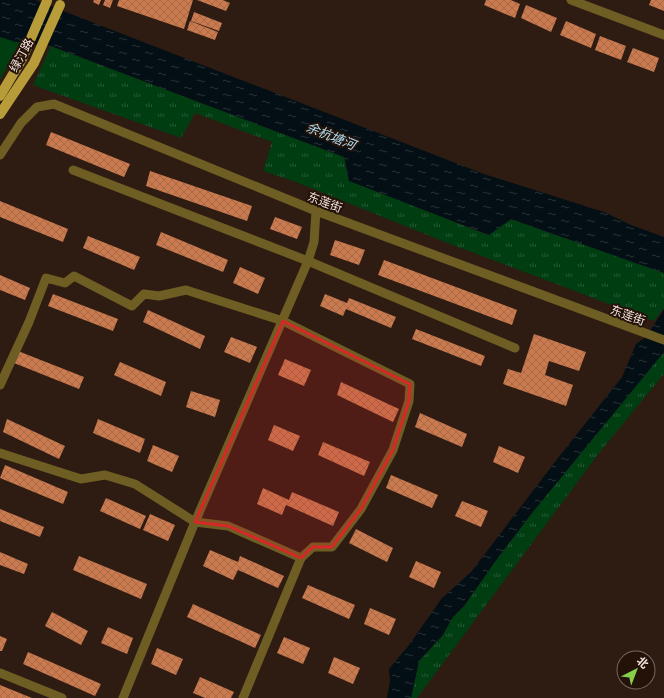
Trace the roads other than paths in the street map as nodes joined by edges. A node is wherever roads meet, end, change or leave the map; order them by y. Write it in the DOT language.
graph roads {
  1 [pos="572,0"];
  2 [pos="47,1"];
  3 [pos="61,3"];
  4 [pos="664,35"];
  5 [pos="0,96"];
  6 [pos="0,114"];
  7 [pos="0,155"];
  8 [pos="72,170"];
  9 [pos="316,211"];
  10 [pos="308,261"];
  11 [pos="283,320"];
  12 [pos="664,340"];
  13 [pos="515,348"];
  14 [pos="0,385"];
  15 [pos="0,453"];
  16 [pos="195,522"];
  17 [pos="301,558"];
  18 [pos="0,673"];
  19 [pos="62,698"];
  20 [pos="123,698"];
  21 [pos="243,698"];
  1 -- 4 [label="street"];
  2 -- 5 [label="main road, 绿汀路"];
  3 -- 6 [label="main road, 绿汀路"];
  7 -- 9 [label="street, 东莲街"];
  8 -- 10 [label="street"];
  9 -- 10 [label="street"];
  9 -- 12 [label="street, 东莲街"];
  10 -- 11 [label="street"];
  10 -- 13 [label="street"];
  11 -- 14 [label="street"];
  11 -- 16 [label="street"];
  11 -- 17 [label="street"];
  15 -- 16 [label="street"];
  16 -- 17 [label="street"];
  16 -- 20 [label="street"];
  17 -- 21 [label="street"];
  18 -- 19 [label="street"];
}
